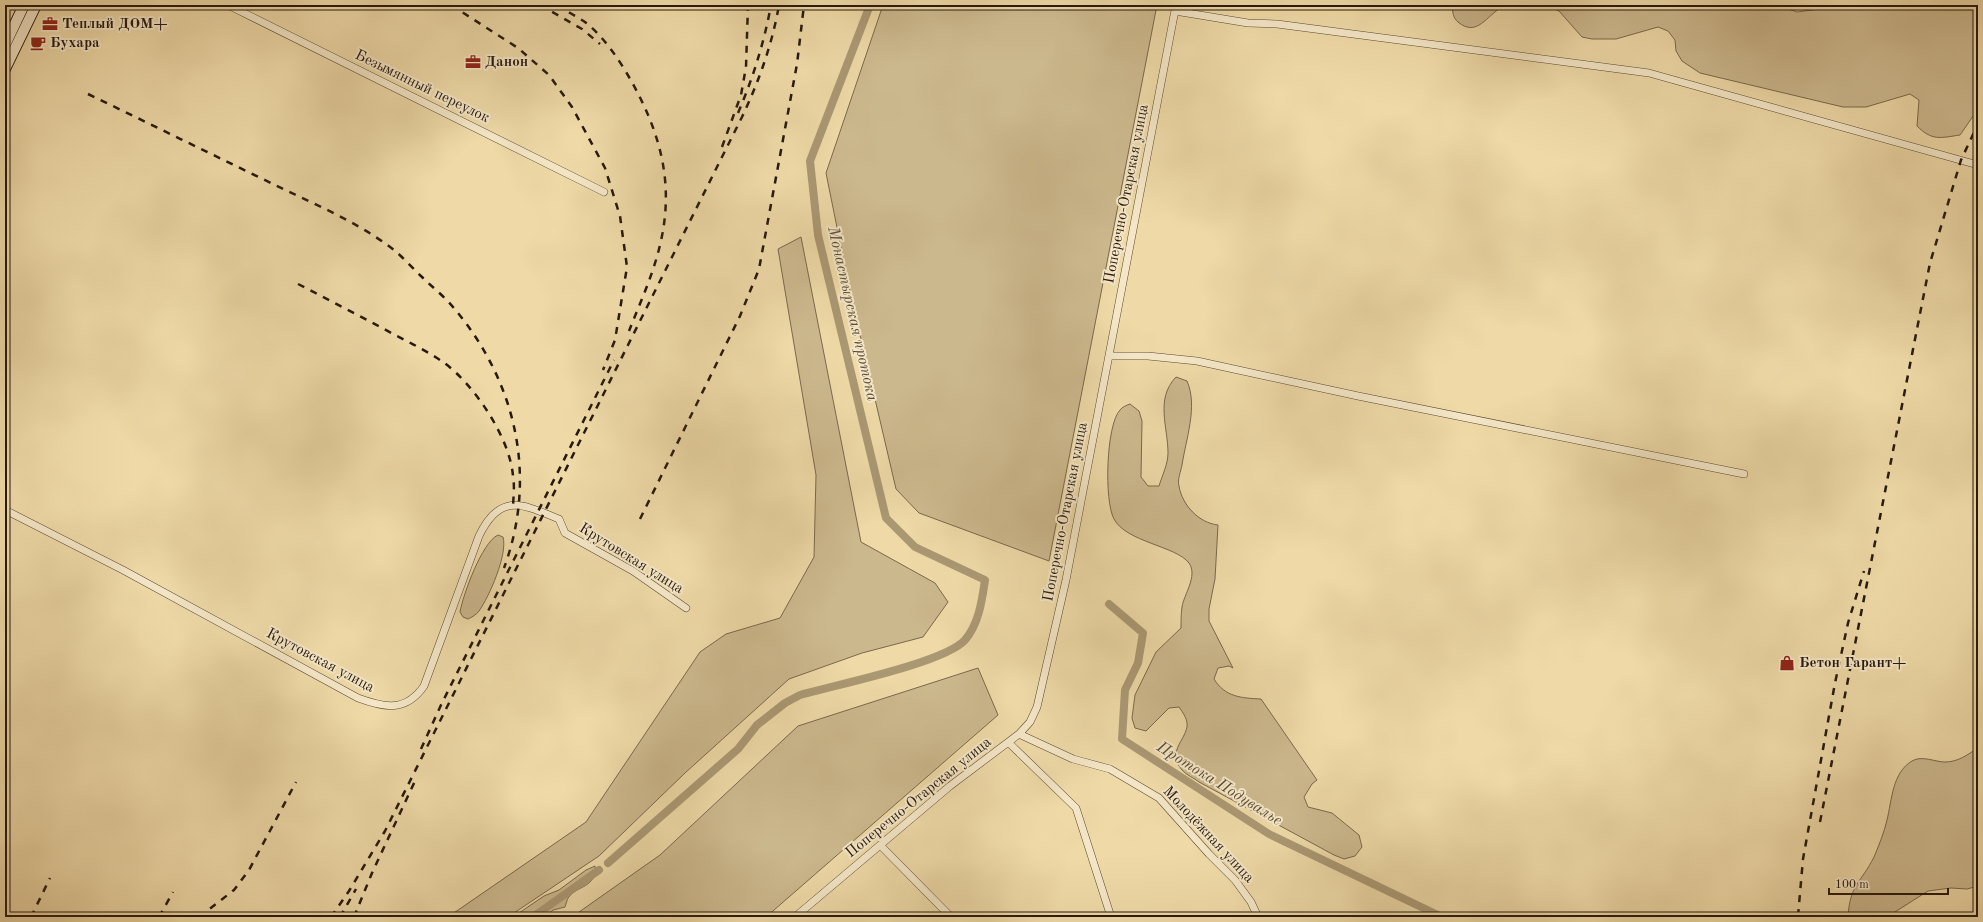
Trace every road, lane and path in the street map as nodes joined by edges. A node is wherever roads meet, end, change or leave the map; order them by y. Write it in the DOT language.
graph roads {
  1 [pos="24,5"];
  2 [pos="36,5"];
  3 [pos="228,5"];
  4 [pos="1176,8"];
  5 [pos="5,45"];
  6 [pos="5,68"];
  7 [pos="1978,165"];
  8 [pos="604,192"];
  9 [pos="1110,356"];
  10 [pos="1744,474"];
  11 [pos="5,510"];
  12 [pos="686,608"];
  13 [pos="1019,734"];
  14 [pos="1009,743"];
  15 [pos="880,845"];
  16 [pos="795,917"];
  17 [pos="951,917"];
  18 [pos="1110,917"];
  19 [pos="1258,917"];
  1 -- 5 [label="main road"];
  2 -- 6 [label="main road"];
  3 -- 8 [label="street, Безымянный переулок"];
  4 -- 7 [label="street"];
  4 -- 9 [label="street, Поперечно-Отарская улица"];
  9 -- 10 [label="street"];
  9 -- 13 [label="street, Поперечно-Отарская улица"];
  11 -- 12 [label="street, Крутовская улица"];
  13 -- 14 [label="street, Поперечно-Отарская улица"];
  13 -- 19 [label="street, Молодёжная улица"];
  14 -- 15 [label="street, Поперечно-Отарская улица"];
  14 -- 18 [label="street"];
  15 -- 16 [label="street, Поперечно-Отарская улица"];
  15 -- 17 [label="street"];
}
